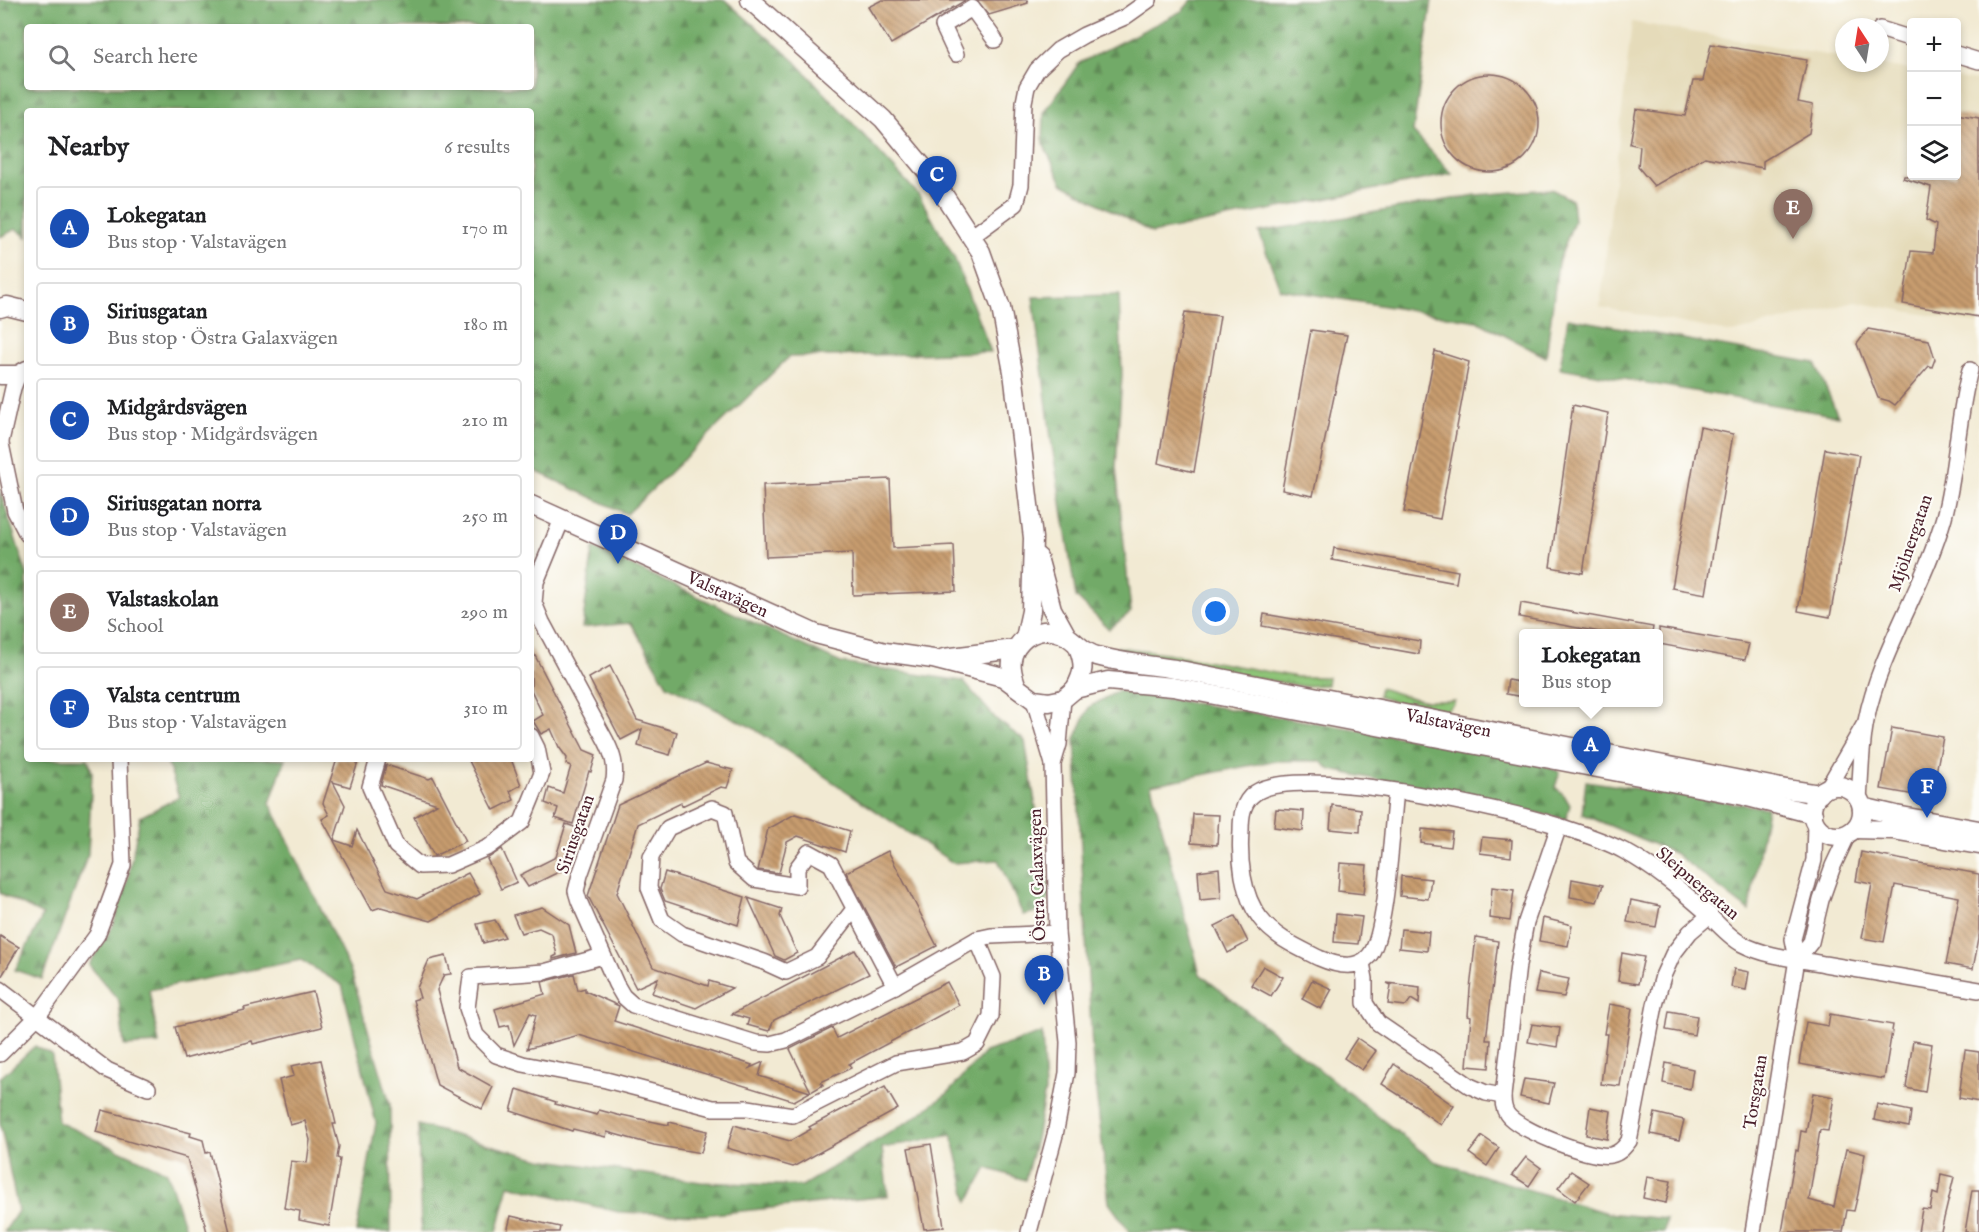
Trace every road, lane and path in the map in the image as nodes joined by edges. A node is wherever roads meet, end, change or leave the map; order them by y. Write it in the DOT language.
graph roads {
  1 [pos="750,0"];
  2 [pos="1149,0"];
  3 [pos="1889,32"];
  4 [pos="1907,38"];
  5 [pos="995,40"];
  6 [pos="956,54"];
  7 [pos="1961,56"];
  8 [pos="1979,61"];
  9 [pos="971,237"];
  10 [pos="0,308"];
  11 [pos="24,310"];
  12 [pos="1970,370"];
  13 [pos="15,373"];
  14 [pos="0,440"];
  15 [pos="534,506"];
  16 [pos="562,519"];
  17 [pos="24,528"];
  18 [pos="1033,538"];
  19 [pos="534,579"];
  20 [pos="1073,641"];
  21 [pos="1020,643"];
  22 [pos="933,659"];
  23 [pos="1017,687"];
  24 [pos="1069,694"];
  25 [pos="1034,700"];
  26 [pos="1865,722"];
  27 [pos="534,742"];
  28 [pos="119,762"];
  29 [pos="377,762"];
  30 [pos="1053,764"];
  31 [pos="1396,791"];
  32 [pos="1824,791"];
  33 [pos="1860,803"];
  34 [pos="1814,819"];
  35 [pos="1559,826"];
  36 [pos="1979,830"];
  37 [pos="1851,831"];
  38 [pos="1979,845"];
  39 [pos="854,909"];
  40 [pos="1710,915"];
  41 [pos="1057,933"];
  42 [pos="977,939"];
  43 [pos="603,956"];
  44 [pos="1797,959"];
  45 [pos="1362,963"];
  46 [pos="895,986"];
  47 [pos="0,989"];
  48 [pos="1979,990"];
  49 [pos="38,1016"];
  50 [pos="0,1054"];
  51 [pos="148,1088"];
  52 [pos="1503,1096"];
  53 [pos="1029,1232"];
  54 [pos="1753,1232"];
  1 -- 9 [label="street"];
  2 -- 9 [label="street"];
  3 -- 4 [label="street"];
  5 -- 6 [label="street"];
  7 -- 8 [label="street"];
  9 -- 18 [label="street"];
  10 -- 11 [label="street"];
  12 -- 26 [label="street, Mjölnergatan"];
  13 -- 14 [label="street"];
  14 -- 17 [label="street"];
  15 -- 16 [label="street, Valstavägen"];
  16 -- 19 [label="street, Siriusgatan"];
  16 -- 22 [label="street, Valstavägen"];
  18 -- 20 [label="street"];
  18 -- 21 [label="street"];
  19 -- 43 [label="street, Siriusgatan"];
  20 -- 21 [label="street, Valstavägen"];
  20 -- 24 [label="street"];
  20 -- 32 [label="street, Valstavägen"];
  21 -- 22 [label="street, Valstavägen"];
  21 -- 23 [label="street"];
  22 -- 23 [label="street, Valstavägen"];
  23 -- 25 [label="street, Valstavägen"];
  24 -- 25 [label="street, Valstavägen"];
  24 -- 30 [label="street, Östra Galaxvägen"];
  24 -- 34 [label="street, Valstavägen"];
  25 -- 30 [label="street, Östra Galaxvägen"];
  26 -- 32 [label="street, Mjölnergatan"];
  26 -- 33 [label="street, Mjölnergatan"];
  27 -- 29 [label="street"];
  28 -- 49 [label="street"];
  30 -- 41 [label="street, Östra Galaxvägen"];
  31 -- 35 [label="street, Sleipnergatan"];
  31 -- 45 [label="street"];
  31 -- 45 [label="street, Sleipnergatan"];
  32 -- 33 [label="street, Valstavägen"];
  32 -- 34 [label="street"];
  33 -- 36 [label="street, Valstavägen"];
  33 -- 37 [label="street"];
  34 -- 37 [label="street, Valstavägen"];
  34 -- 44 [label="street, Torsgatan"];
  35 -- 40 [label="street, Sleipnergatan"];
  35 -- 52 [label="street"];
  37 -- 38 [label="street, Valstavägen"];
  37 -- 44 [label="street, Torsgatan"];
  39 -- 39 [label="street"];
  39 -- 46 [label="street"];
  40 -- 44 [label="street, Sleipnergatan"];
  40 -- 52 [label="street"];
  41 -- 42 [label="street, Siriusgatan"];
  41 -- 53 [label="street, Östra Galaxvägen"];
  42 -- 43 [label="street"];
  42 -- 46 [label="street, Siriusgatan"];
  43 -- 46 [label="street, Siriusgatan"];
  44 -- 48 [label="street, Sleipnergatan"];
  44 -- 54 [label="street, Torsgatan"];
  45 -- 52 [label="street"];
  47 -- 49 [label="street"];
  49 -- 50 [label="street"];
  49 -- 51 [label="street"];
}
